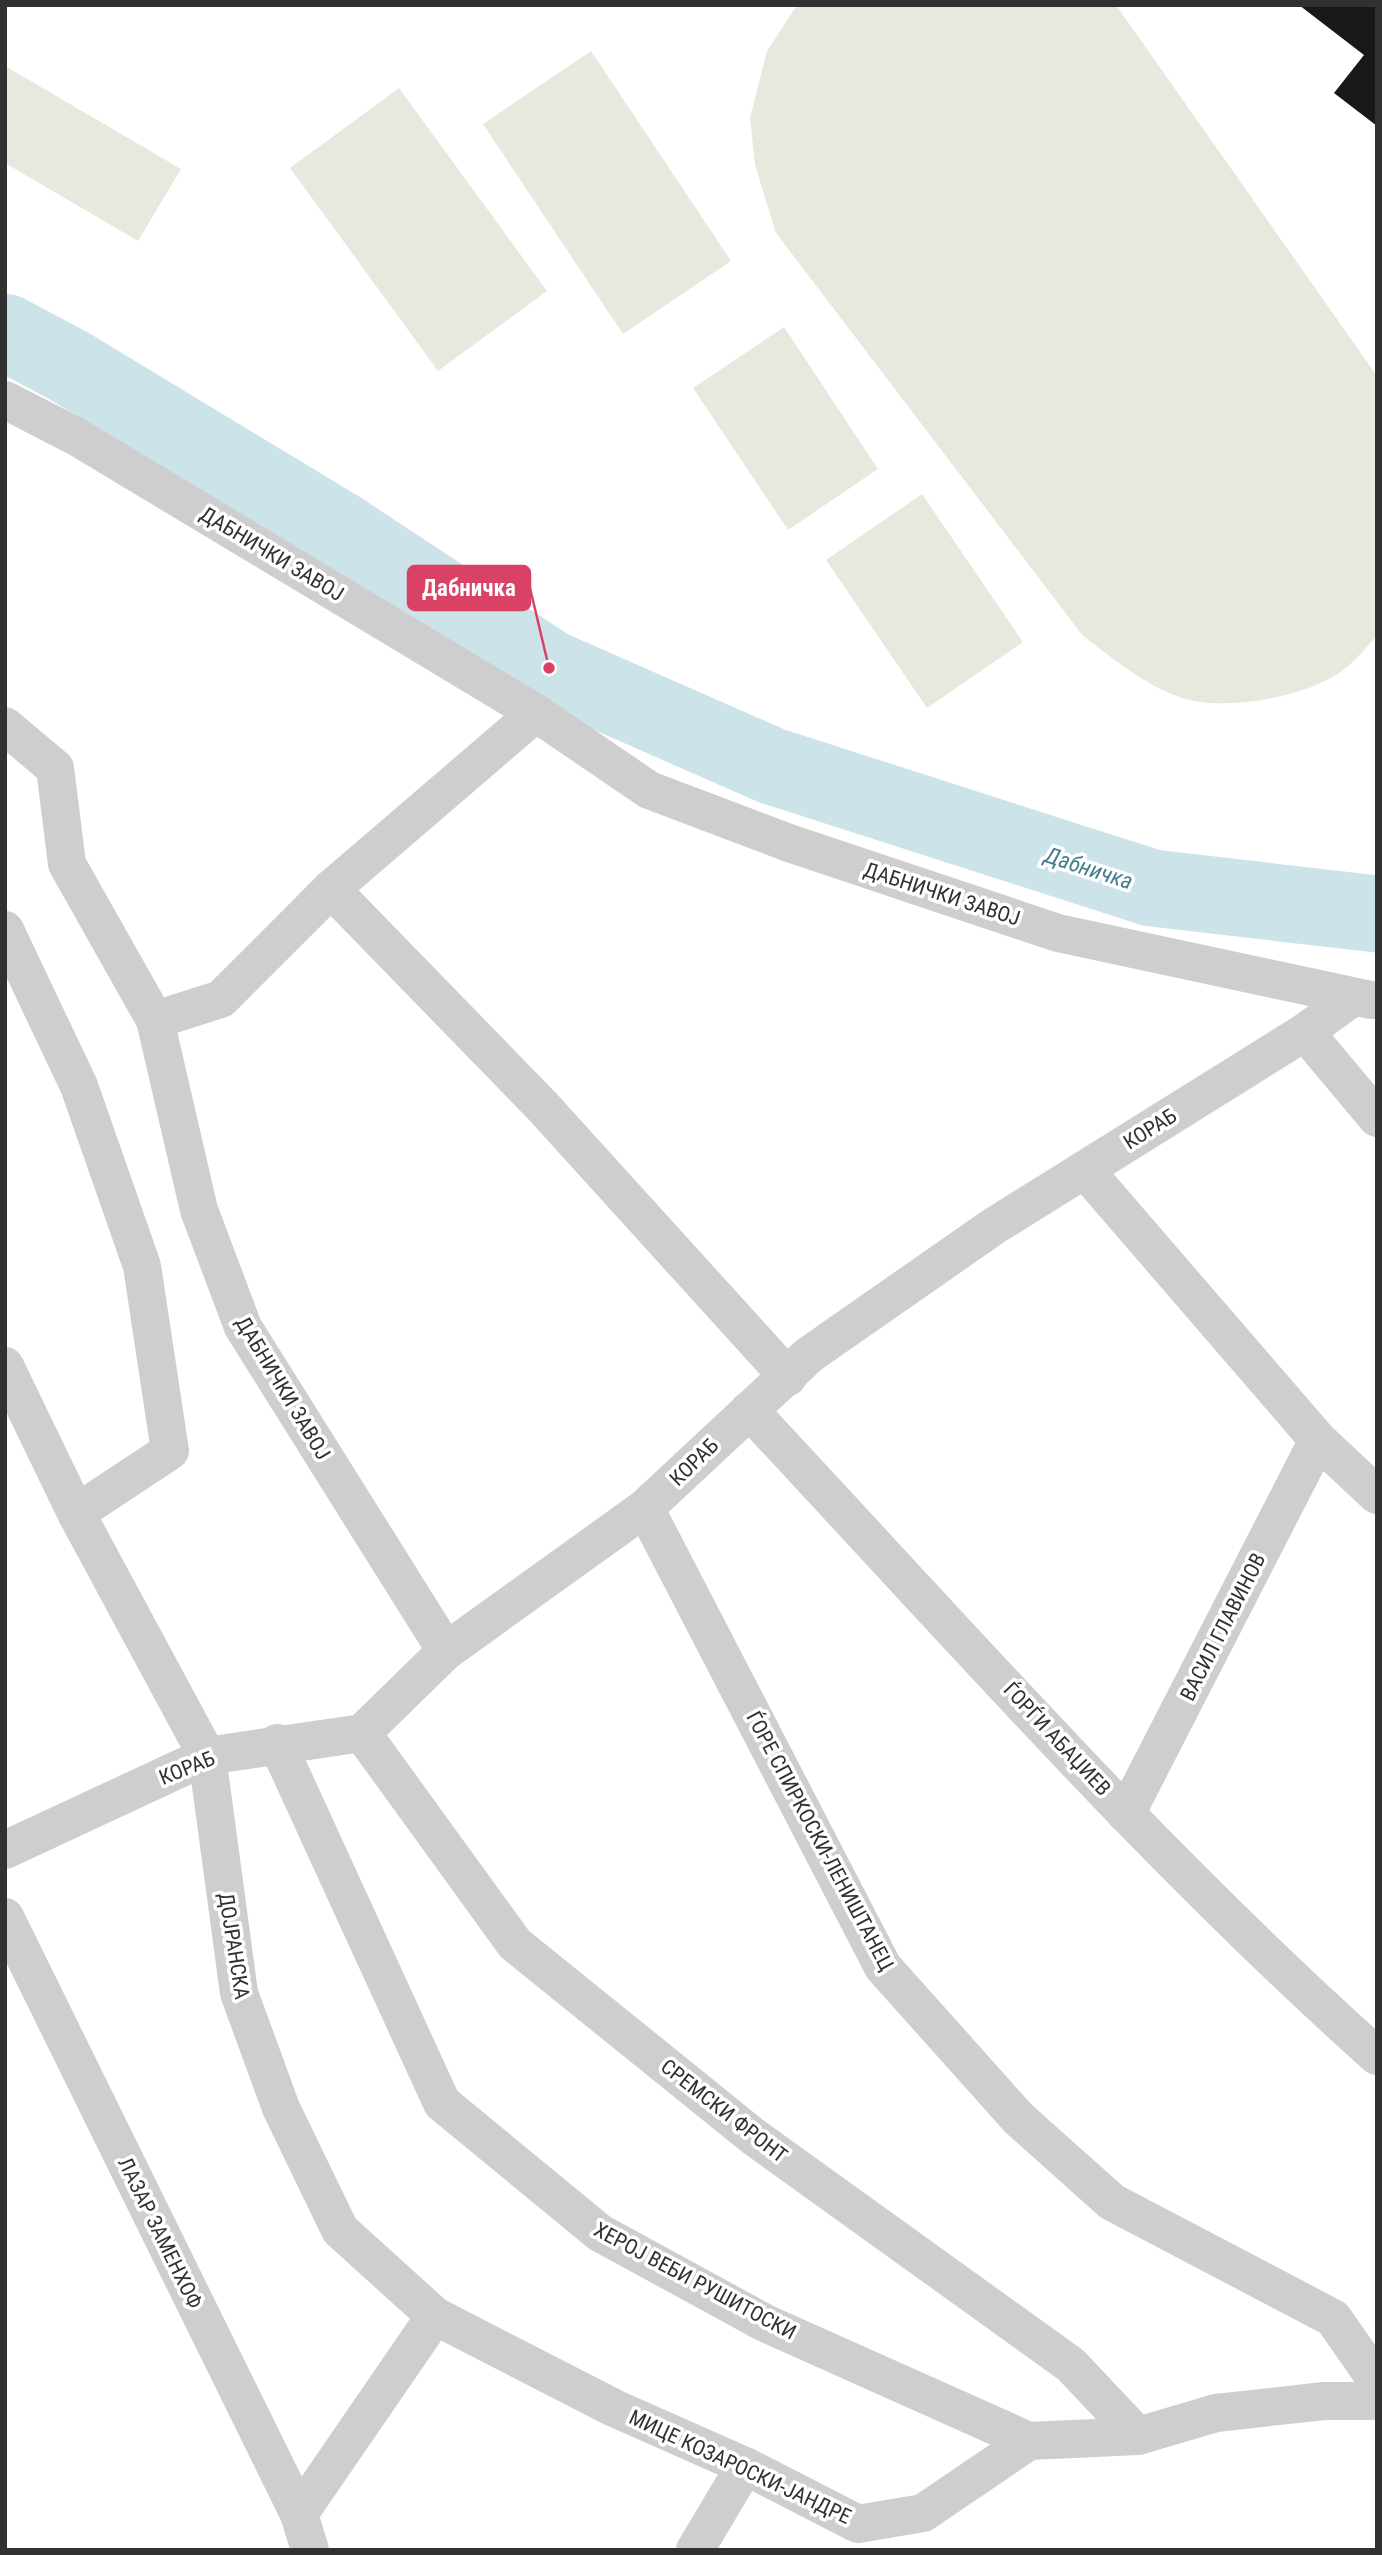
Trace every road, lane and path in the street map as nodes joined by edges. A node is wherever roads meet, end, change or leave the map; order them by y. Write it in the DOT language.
graph roads {
  1 [pos="5,400"];
  2 [pos="536,713"];
  3 [pos="5,726"];
  4 [pos="331,890"];
  5 [pos="5,930"];
  6 [pos="1365,999"];
  7 [pos="155,1020"];
  8 [pos="1305,1032"];
  9 [pos="1377,1118"];
  10 [pos="1085,1170"];
  11 [pos="5,1366"];
  12 [pos="788,1377"];
  13 [pos="749,1410"];
  14 [pos="1318,1440"];
  15 [pos="1377,1495"];
  16 [pos="645,1508"];
  17 [pos="76,1513"];
  18 [pos="446,1651"];
  19 [pos="362,1733"];
  20 [pos="276,1743"];
  21 [pos="207,1756"];
  22 [pos="1126,1814"];
  23 [pos="5,1850"];
  24 [pos="5,1917"];
  25 [pos="1377,2056"];
  26 [pos="435,2316"];
  27 [pos="1377,2381"];
  28 [pos="1377,2402"];
  29 [pos="1138,2435"];
  30 [pos="1029,2441"];
  31 [pos="745,2466"];
  32 [pos="299,2514"];
  33 [pos="310,2550"];
  34 [pos="695,2550"];
  1 -- 2 [label="street, ДАБНИЧКИ ЗАВОЈ"];
  2 -- 4 [label="street"];
  2 -- 6 [label="street, ДАБНИЧКИ ЗАВОЈ"];
  3 -- 7 [label="street, ДАБНИЧКИ ЗАВОЈ"];
  4 -- 7 [label="street"];
  4 -- 12 [label="street"];
  5 -- 17 [label="street"];
  6 -- 8 [label="street, КОРАБ"];
  7 -- 18 [label="street, ДАБНИЧКИ ЗАВОЈ"];
  8 -- 9 [label="street"];
  8 -- 10 [label="street, КОРАБ"];
  10 -- 12 [label="street, КОРАБ"];
  10 -- 14 [label="street"];
  11 -- 17 [label="street, ДОЈРАНСКА"];
  12 -- 13 [label="street, КОРАБ"];
  13 -- 16 [label="street, КОРАБ"];
  13 -- 22 [label="street, ЃОРЃИ АБАЏИЕВ"];
  14 -- 15 [label="street"];
  14 -- 22 [label="street, ВАСИЛ ГЛАВИНОВ"];
  16 -- 18 [label="street, КОРАБ"];
  16 -- 27 [label="street, ЃОРЕ СПИРКОСКИ-ЛЕНИШТАНЕЦ"];
  17 -- 21 [label="street, ДОЈРАНСКА"];
  18 -- 19 [label="street, КОРАБ"];
  19 -- 20 [label="street, КОРАБ"];
  19 -- 29 [label="street, СРЕМСКИ ФРОНТ"];
  20 -- 21 [label="street, КОРАБ"];
  20 -- 30 [label="street, ХЕРОЈ ВЕБИ РУШИТОСКИ"];
  21 -- 23 [label="street, КОРАБ"];
  21 -- 26 [label="street, ДОЈРАНСКА"];
  22 -- 25 [label="street, ЃОРЃИ АБАЏИЕВ"];
  24 -- 32 [label="street, ЛАЗАР ЗАМЕНХОФ"];
  26 -- 31 [label="street, МИЦЕ КОЗАРОСКИ-ЈАНДРЕ"];
  26 -- 32 [label="street"];
  28 -- 29 [label="street"];
  29 -- 30 [label="street"];
  30 -- 31 [label="street, МИЦЕ КОЗАРОСКИ-ЈАНДРЕ"];
  31 -- 34 [label="street"];
  32 -- 33 [label="street, ЛАЗАР ЗАМЕНХОФ"];
}
